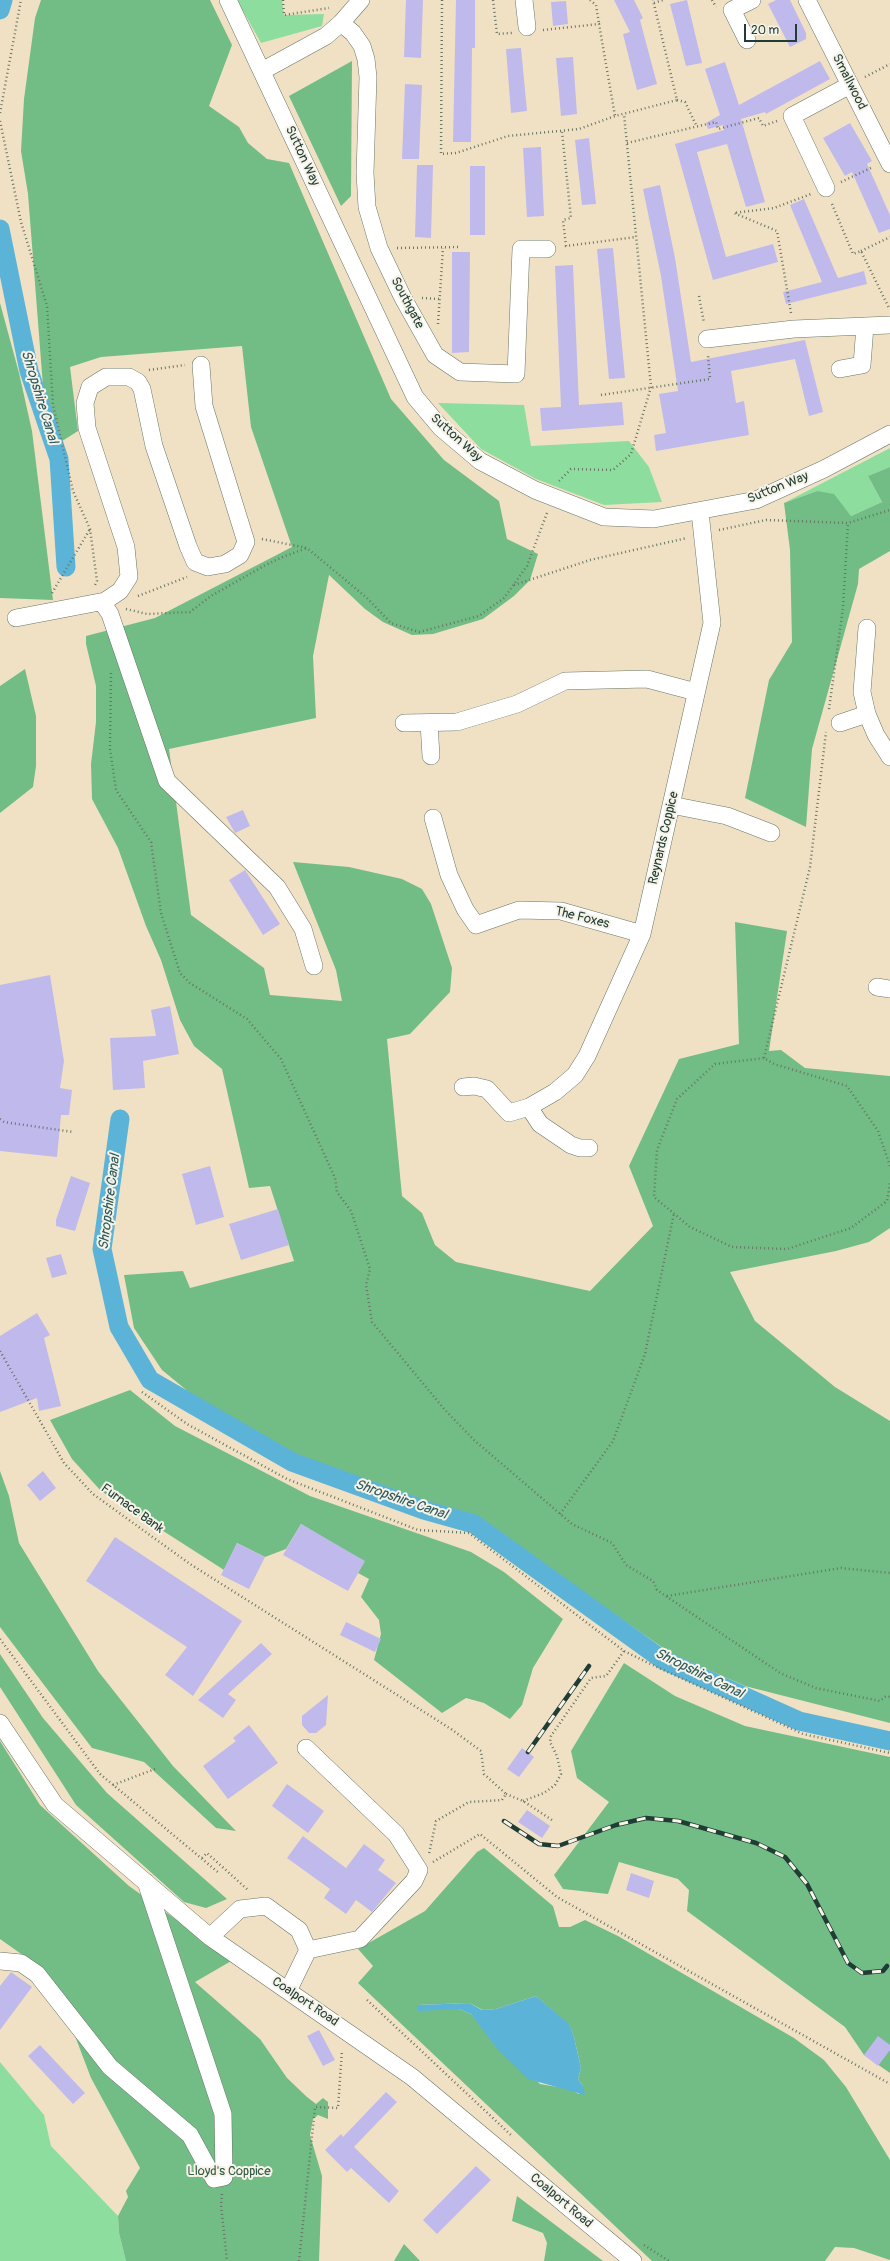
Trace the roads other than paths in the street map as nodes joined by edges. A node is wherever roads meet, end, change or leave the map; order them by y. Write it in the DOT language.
graph roads {
  1 [pos="228,0"];
  2 [pos="361,0"];
  3 [pos="524,0"];
  4 [pos="752,0"];
  5 [pos="807,0"];
  6 [pos="341,23"];
  7 [pos="528,30"];
  8 [pos="747,40"];
  9 [pos="262,71"];
  10 [pos="850,84"];
  11 [pos="889,162"];
  12 [pos="826,188"];
  13 [pos="548,249"];
  14 [pos="890,324"];
  15 [pos="865,326"];
  16 [pos="707,339"];
  17 [pos="194,365"];
  18 [pos="840,368"];
  19 [pos="890,434"];
  20 [pos="700,512"];
  21 [pos="102,602"];
  22 [pos="16,618"];
  23 [pos="867,628"];
  24 [pos="696,692"];
  25 [pos="867,714"];
  26 [pos="832,722"];
  27 [pos="404,723"];
  28 [pos="429,723"];
  29 [pos="431,756"];
  30 [pos="890,757"];
  31 [pos="671,806"];
  32 [pos="433,818"];
  33 [pos="771,834"];
  34 [pos="642,934"];
  35 [pos="314,966"];
  36 [pos="463,1087"];
  37 [pos="529,1107"];
  38 [pos="589,1148"];
  39 [pos="0,1723"];
  40 [pos="306,1748"];
  41 [pos="146,1882"];
  42 [pos="210,1937"];
  43 [pos="308,1950"];
  44 [pos="0,1961"];
  45 [pos="288,1991"];
  46 [pos="633,2261"];
  1 -- 9 [label="street, Sutton Way"];
  2 -- 6 [label="street"];
  3 -- 7 [label="street"];
  4 -- 8 [label="street"];
  5 -- 10 [label="street, Smallwood"];
  6 -- 9 [label="street"];
  6 -- 13 [label="street, Southgate"];
  9 -- 20 [label="street, Sutton Way"];
  10 -- 11 [label="street, Smallwood"];
  10 -- 12 [label="street"];
  14 -- 15 [label="street"];
  15 -- 16 [label="street"];
  15 -- 18 [label="street"];
  17 -- 21 [label="street"];
  19 -- 20 [label="street, Sutton Way"];
  20 -- 24 [label="street, Reynards Coppice"];
  21 -- 22 [label="street"];
  21 -- 35 [label="street"];
  23 -- 25 [label="street"];
  24 -- 28 [label="street"];
  24 -- 31 [label="street, Reynards Coppice"];
  25 -- 26 [label="street"];
  25 -- 30 [label="street"];
  27 -- 28 [label="street"];
  28 -- 29 [label="street"];
  31 -- 33 [label="street"];
  31 -- 34 [label="street, Reynards Coppice"];
  32 -- 34 [label="street, The Foxes"];
  34 -- 37 [label="street, Reynards Coppice"];
  36 -- 37 [label="street, Reynards Coppice"];
  37 -- 38 [label="street"];
  39 -- 41 [label="street, Coalport Road"];
  40 -- 43 [label="street"];
  41 -- 42 [label="street, Coalport Road"];
  41 -- 44 [label="street"];
  42 -- 43 [label="street"];
  42 -- 45 [label="street, Coalport Road"];
  43 -- 45 [label="street"];
  45 -- 46 [label="street, Coalport Road"];
}
